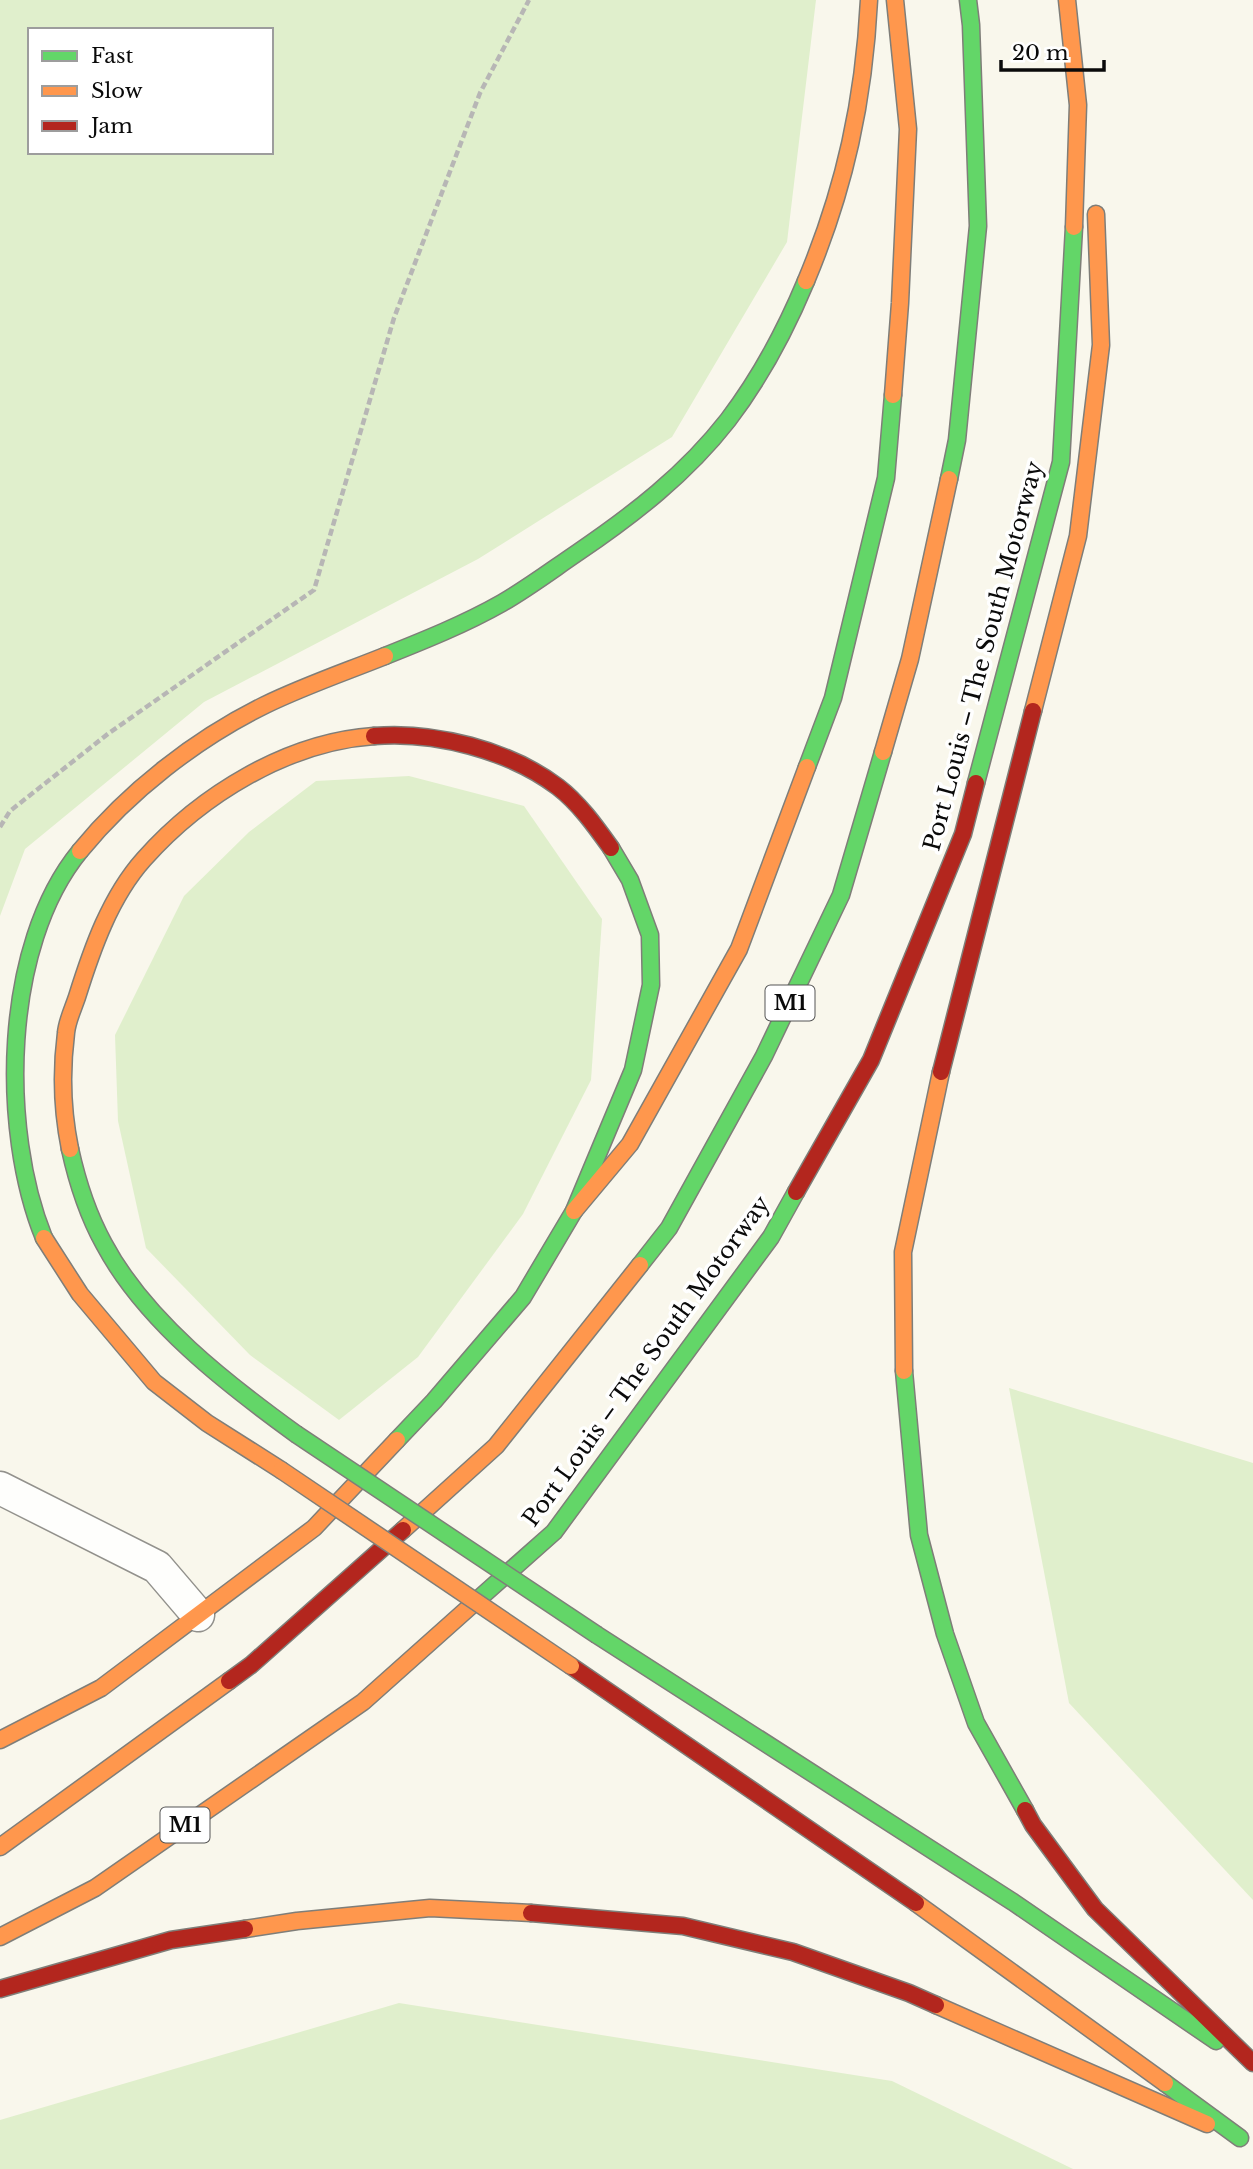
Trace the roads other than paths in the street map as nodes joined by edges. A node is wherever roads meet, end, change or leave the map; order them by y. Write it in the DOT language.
graph roads {
  1 [pos="869,0"];
  2 [pos="895,0"];
  3 [pos="968,0"];
  4 [pos="1067,0"];
  5 [pos="1078,105"];
  6 [pos="574,1211"];
  7 [pos="0,1488"];
  8 [pos="198,1615"];
  9 [pos="0,1740"];
  10 [pos="0,1847"];
  11 [pos="0,1937"];
  12 [pos="0,1989"];
  13 [pos="1253,2065"];
  14 [pos="1246,2142"];
  1 -- 14 [label="main road, bridge"];
  2 -- 6 [label="main road"];
  3 -- 10 [label="main road, M1"];
  4 -- 5 [label="main road, Port Louis – The South Motorway / M1"];
  5 -- 11 [label="main road, Port Louis – The South Motorway / M1"];
  5 -- 13 [label="main road"];
  6 -- 8 [label="main road"];
  6 -- 13 [label="main road, bridge"];
  7 -- 8 [label="street"];
  8 -- 9 [label="main road"];
  12 -- 14 [label="main road"];
}
